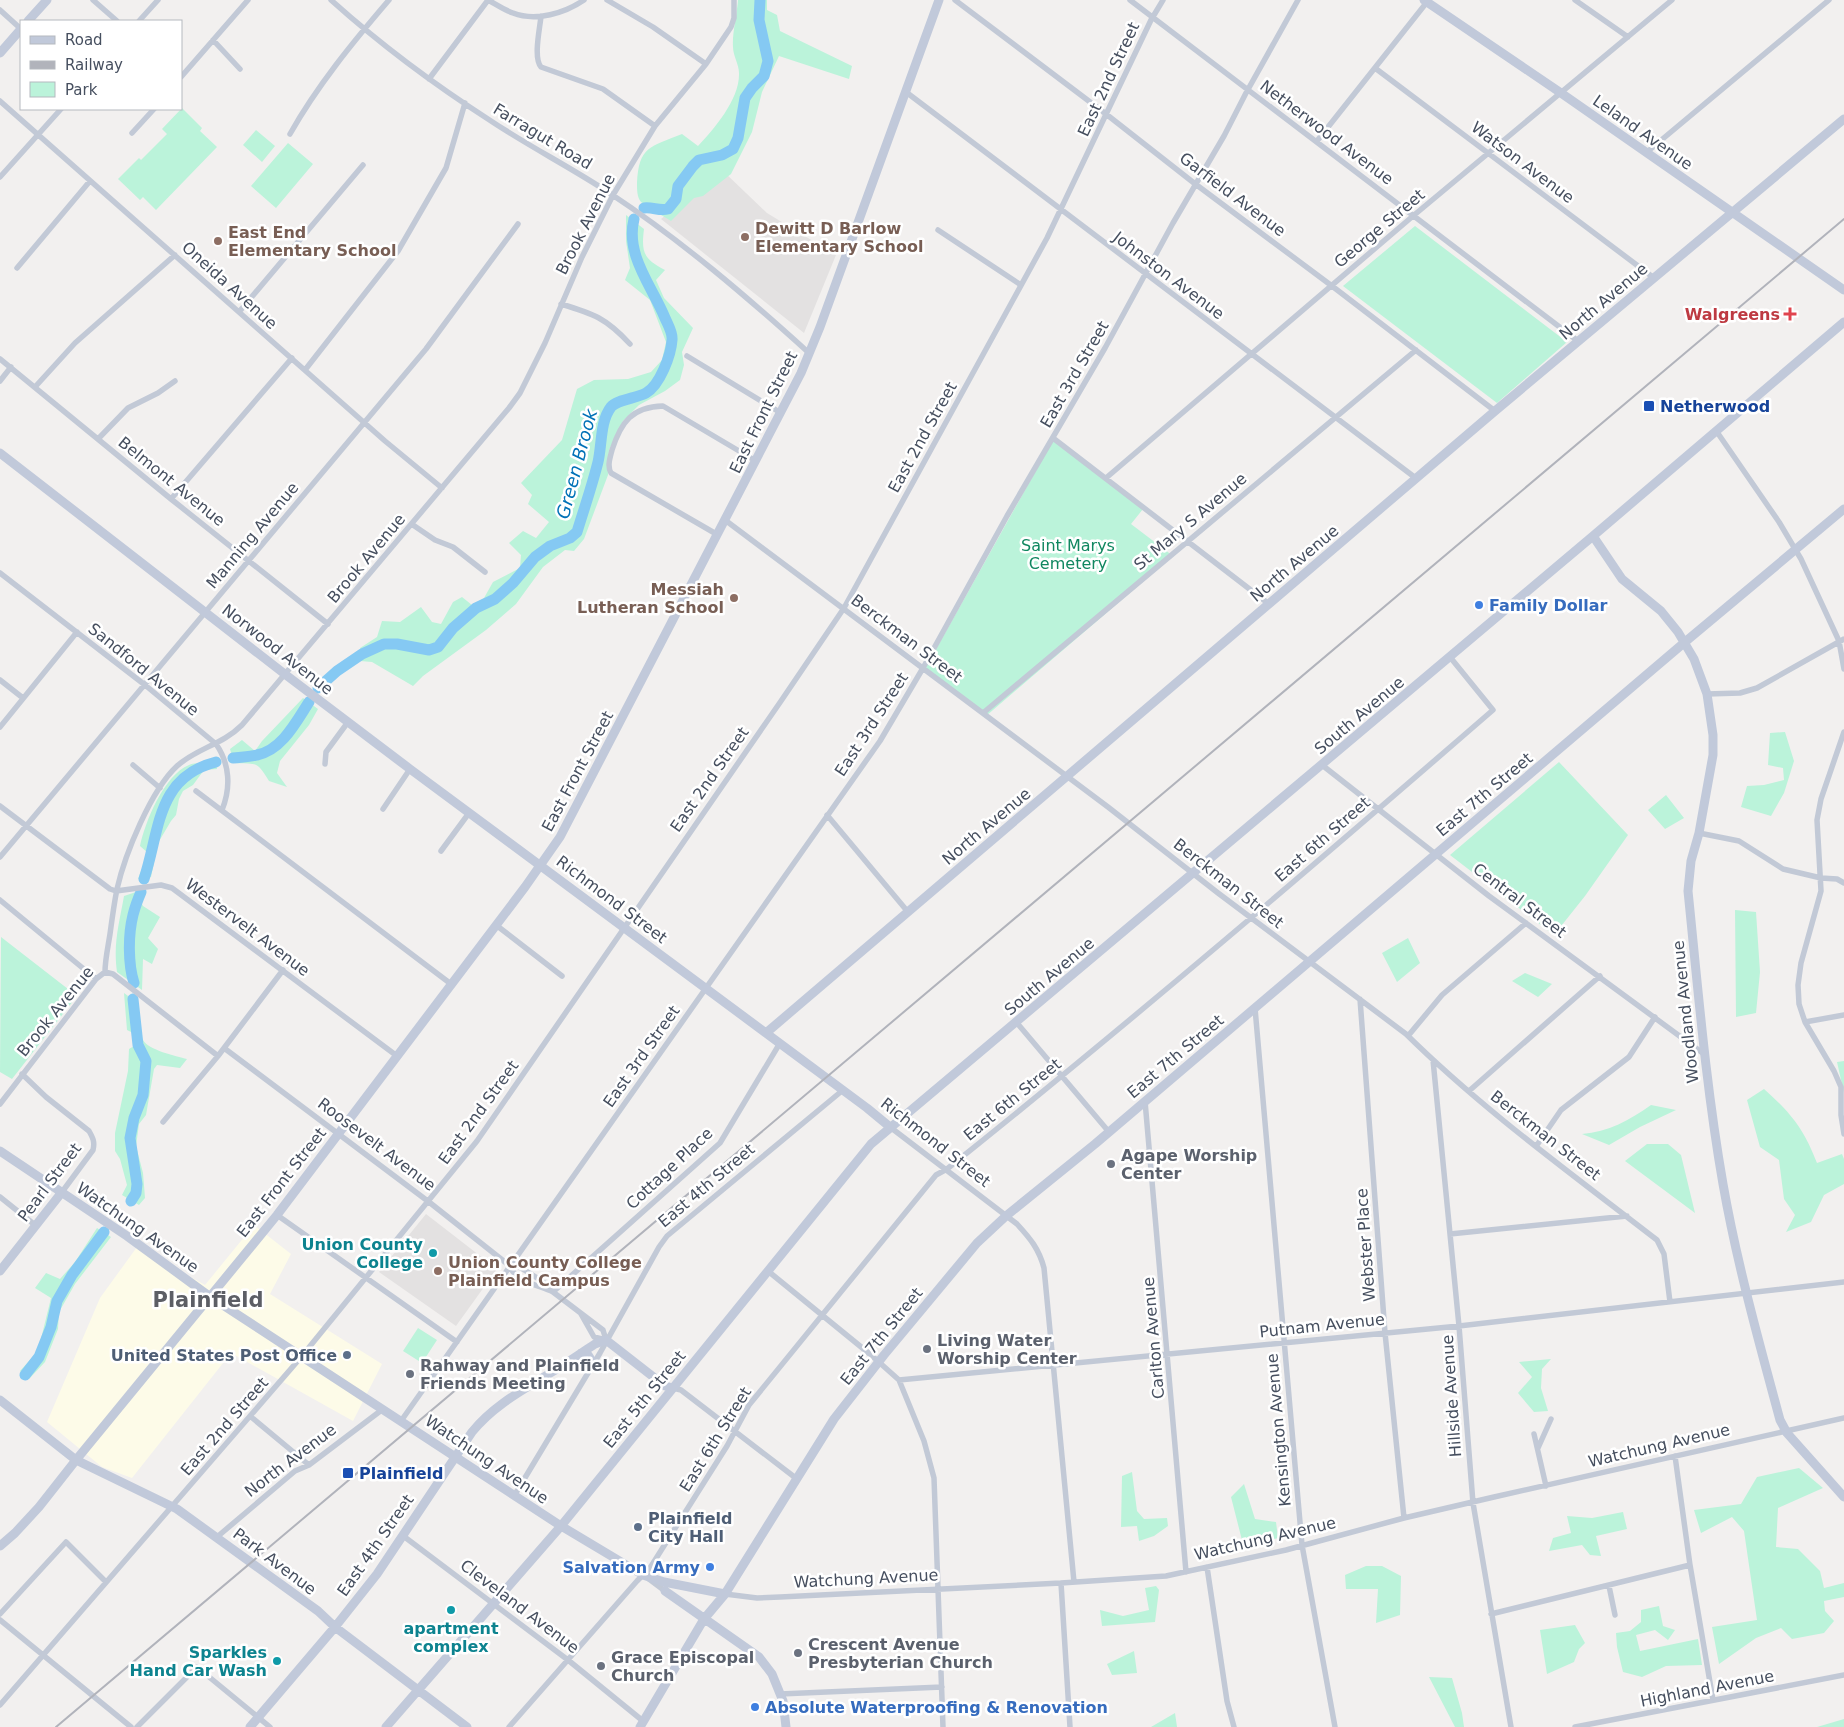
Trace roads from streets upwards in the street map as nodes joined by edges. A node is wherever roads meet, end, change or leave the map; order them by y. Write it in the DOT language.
graph roads {
  1 [pos="47,0"];
  2 [pos="93,0"];
  3 [pos="158,0"];
  4 [pos="248,0"];
  5 [pos="331,0"];
  6 [pos="389,0"];
  7 [pos="488,0"];
  8 [pos="584,0"];
  9 [pos="607,0"];
  10 [pos="734,0"];
  11 [pos="939,0"];
  12 [pos="955,0"];
  13 [pos="1130,0"];
  14 [pos="1163,0"];
  15 [pos="1298,0"];
  16 [pos="1575,0"];
  17 [pos="1672,0"];
  18 [pos="1829,0"];
  19 [pos="1426,1"];
  20 [pos="0,10"];
  21 [pos="541,16"];
  22 [pos="1153,16"];
  23 [pos="29,20"];
  24 [pos="116,20"];
  25 [pos="140,20"];
  26 [pos="20,28"];
  27 [pos="20,30"];
  28 [pos="364,30"];
  29 [pos="1628,37"];
  30 [pos="213,40"];
  31 [pos="0,53"];
  32 [pos="706,64"];
  33 [pos="1375,68"];
  34 [pos="240,69"];
  35 [pos="182,76"];
  36 [pos="429,79"];
  37 [pos="1248,89"];
  38 [pos="906,92"];
  39 [pos="1561,93"];
  40 [pos="0,101"];
  41 [pos="465,103"];
  42 [pos="59,110"];
  43 [pos="153,110"];
  44 [pos="1106,114"];
  45 [pos="1844,119"];
  46 [pos="655,126"];
  47 [pos="132,133"];
  48 [pos="38,134"];
  49 [pos="290,134"];
  50 [pos="1317,141"];
  51 [pos="1647,152"];
  52 [pos="1489,154"];
  53 [pos="363,165"];
  54 [pos="0,177"];
  55 [pos="90,181"];
  56 [pos="1196,184"];
  57 [pos="612,195"];
  58 [pos="1061,210"];
  59 [pos="1733,213"];
  60 [pos="1413,216"];
  61 [pos="518,224"];
  62 [pos="938,230"];
  63 [pos="175,255"];
  64 [pos="17,268"];
  65 [pos="1146,274"];
  66 [pos="1654,278"];
  67 [pos="1021,285"];
  68 [pos="1332,286"];
  69 [pos="1844,290"];
  70 [pos="561,304"];
  71 [pos="239,312"];
  72 [pos="1844,322"];
  73 [pos="1578,341"];
  74 [pos="630,344"];
  75 [pos="1416,350"];
  76 [pos="810,352"];
  77 [pos="1251,354"];
  78 [pos="687,356"];
  79 [pos="292,358"];
  80 [pos="0,359"];
  81 [pos="11,367"];
  82 [pos="305,370"];
  83 [pos="175,380"];
  84 [pos="0,381"];
  85 [pos="34,387"];
  86 [pos="1495,411"];
  87 [pos="781,413"];
  88 [pos="1335,417"];
  89 [pos="364,421"];
  90 [pos="1717,432"];
  91 [pos="1053,438"];
  92 [pos="98,439"];
  93 [pos="0,453"];
  94 [pos="756,461"];
  95 [pos="1106,478"];
  96 [pos="1417,478"];
  97 [pos="442,488"];
  98 [pos="171,499"];
  99 [pos="1844,509"];
  100 [pos="725,520"];
  101 [pos="412,524"];
  102 [pos="718,534"];
  103 [pos="1593,536"];
  104 [pos="1188,541"];
  105 [pos="1795,551"];
  106 [pos="249,560"];
  107 [pos="485,572"];
  108 [pos="0,573"];
  109 [pos="1269,604"];
  110 [pos="844,608"];
  111 [pos="206,612"];
  112 [pos="328,624"];
  113 [pos="78,632"];
  114 [pos="1842,640"];
  115 [pos="1685,642"];
  116 [pos="1450,657"];
  117 [pos="923,668"];
  118 [pos="1844,669"];
  119 [pos="286,675"];
  120 [pos="0,680"];
  121 [pos="145,685"];
  122 [pos="1707,694"];
  123 [pos="23,698"];
  124 [pos="983,713"];
  125 [pos="348,722"];
  126 [pos="0,727"];
  127 [pos="1844,732"];
  128 [pos="216,744"];
  129 [pos="1841,751"];
  130 [pos="325,764"];
  131 [pos="133,765"];
  132 [pos="1322,765"];
  133 [pos="410,769"];
  134 [pos="1067,776"];
  135 [pos="160,788"];
  136 [pos="196,791"];
  137 [pos="0,806"];
  138 [pos="383,809"];
  139 [pos="1378,809"];
  140 [pos="222,810"];
  141 [pos="469,813"];
  142 [pos="827,816"];
  143 [pos="27,827"];
  144 [pos="1699,833"];
  145 [pos="441,851"];
  146 [pos="1436,854"];
  147 [pos="0,857"];
  148 [pos="541,865"];
  149 [pos="1194,874"];
  150 [pos="1821,878"];
  151 [pos="1844,882"];
  152 [pos="116,891"];
  153 [pos="0,900"];
  154 [pos="908,912"];
  155 [pos="1252,918"];
  156 [pos="1526,923"];
  157 [pos="496,925"];
  158 [pos="624,927"];
  159 [pos="1310,962"];
  160 [pos="283,970"];
  161 [pos="105,972"];
  162 [pos="562,976"];
  163 [pos="1600,976"];
  164 [pos="96,979"];
  165 [pos="451,984"];
  166 [pos="706,988"];
  167 [pos="1360,999"];
  168 [pos="1255,1008"];
  169 [pos="1844,1015"];
  170 [pos="1655,1017"];
  171 [pos="1805,1022"];
  172 [pos="1017,1023"];
  173 [pos="766,1033"];
  174 [pos="1408,1036"];
  175 [pos="780,1043"];
  176 [pos="224,1048"];
  177 [pos="1704,1054"];
  178 [pos="218,1056"];
  179 [pos="397,1056"];
  180 [pos="1433,1060"];
  181 [pos="22,1074"];
  182 [pos="1062,1077"];
  183 [pos="843,1090"];
  184 [pos="1469,1091"];
  185 [pos="1145,1101"];
  186 [pos="0,1104"];
  187 [pos="163,1122"];
  188 [pos="890,1127"];
  189 [pos="1110,1132"];
  190 [pos="338,1133"];
  191 [pos="1844,1134"];
  192 [pos="1537,1145"];
  193 [pos="0,1150"];
  194 [pos="947,1169"];
  195 [pos="62,1192"];
  196 [pos="0,1197"];
  197 [pos="429,1202"];
  198 [pos="276,1214"];
  199 [pos="1006,1216"];
  200 [pos="1626,1216"];
  201 [pos="36,1225"];
  202 [pos="1450,1234"];
  203 [pos="510,1266"];
  204 [pos="0,1270"];
  205 [pos="768,1271"];
  206 [pos="366,1278"];
  207 [pos="1844,1282"];
  208 [pos="553,1292"];
  209 [pos="1747,1294"];
  210 [pos="209,1296"];
  211 [pos="1670,1302"];
  212 [pos="579,1311"];
  213 [pos="822,1315"];
  214 [pos="1459,1326"];
  215 [pos="1385,1333"];
  216 [pos="606,1340"];
  217 [pos="458,1342"];
  218 [pos="1284,1342"];
  219 [pos="581,1353"];
  220 [pos="1168,1354"];
  221 [pos="302,1356"];
  222 [pos="879,1362"];
  223 [pos="593,1363"];
  224 [pos="1054,1365"];
  225 [pos="899,1380"];
  226 [pos="673,1388"];
  227 [pos="0,1400"];
  228 [pos="383,1409"];
  229 [pos="250,1416"];
  230 [pos="1844,1418"];
  231 [pos="1551,1419"];
  232 [pos="401,1421"];
  233 [pos="735,1432"];
  234 [pos="1786,1432"];
  235 [pos="1534,1434"];
  236 [pos="1538,1448"];
  237 [pos="1676,1456"];
  238 [pos="454,1457"];
  239 [pos="76,1460"];
  240 [pos="309,1465"];
  241 [pos="797,1479"];
  242 [pos="1546,1486"];
  243 [pos="514,1496"];
  244 [pos="1844,1497"];
  245 [pos="1473,1503"];
  246 [pos="173,1507"];
  247 [pos="1404,1518"];
  248 [pos="561,1526"];
  249 [pos="402,1535"];
  250 [pos="217,1537"];
  251 [pos="1302,1545"];
  252 [pos="0,1546"];
  253 [pos="1690,1565"];
  254 [pos="1207,1567"];
  255 [pos="1186,1572"];
  256 [pos="643,1575"];
  257 [pos="106,1582"];
  258 [pos="1074,1582"];
  259 [pos="1061,1583"];
  260 [pos="1609,1586"];
  261 [pos="937,1590"];
  262 [pos="665,1591"];
  263 [pos="725,1594"];
  264 [pos="494,1603"];
  265 [pos="0,1614"];
  266 [pos="1492,1614"];
  267 [pos="1616,1615"];
  268 [pos="704,1619"];
  269 [pos="0,1620"];
  270 [pos="335,1627"];
  271 [pos="43,1655"];
  272 [pos="568,1660"];
  273 [pos="1844,1675"];
  274 [pos="942,1687"];
  275 [pos="419,1690"];
  276 [pos="780,1694"];
  277 [pos="1712,1700"];
  278 [pos="0,1705"];
  279 [pos="258,1717"];
  280 [pos="641,1724"];
  281 [pos="131,1727"];
  282 [pos="137,1727"];
  283 [pos="250,1727"];
  284 [pos="270,1727"];
  285 [pos="386,1727"];
  286 [pos="467,1727"];
  287 [pos="509,1727"];
  288 [pos="786,1727"];
  289 [pos="943,1727"];
  290 [pos="1070,1727"];
  291 [pos="1234,1727"];
  292 [pos="1335,1727"];
  293 [pos="1511,1727"];
  294 [pos="1575,1727"];
  1 -- 23 [label="street"];
  2 -- 24 [label="street"];
  3 -- 25 [label="street"];
  4 -- 30 [label="street"];
  5 -- 28 [label="street, Farragut Road"];
  6 -- 28 [label="street"];
  7 -- 21 [label="street"];
  7 -- 36 [label="street"];
  8 -- 21 [label="street"];
  9 -- 32 [label="street"];
  10 -- 32 [label="street, Brook Avenue"];
  11 -- 38 [label="street, East Front Street"];
  12 -- 44 [label="street, Garfield Avenue"];
  13 -- 22 [label="street, Netherwood Avenue"];
  14 -- 22 [label="street, East 2nd Street"];
  15 -- 37 [label="street, East 3rd Street"];
  16 -- 29 [label="street"];
  17 -- 29 [label="street, George Street"];
  18 -- 51 [label="street"];
  19 -- 33 [label="street"];
  19 -- 39 [label="street, Leland Avenue"];
  20 -- 26 [label="street"];
  21 -- 46 [label="street"];
  22 -- 37 [label="street, Netherwood Avenue"];
  22 -- 44 [label="street, East 2nd Street"];
  27 -- 31 [label="street"];
  28 -- 36 [label="street, Farragut Road"];
  28 -- 49 [label="street"];
  29 -- 39 [label="street, George Street"];
  30 -- 34 [label="street"];
  30 -- 35 [label="street"];
  32 -- 46 [label="street, Brook Avenue"];
  33 -- 50 [label="street"];
  33 -- 52 [label="street, Watson Avenue"];
  36 -- 41 [label="street, Farragut Road"];
  37 -- 50 [label="street, Netherwood Avenue"];
  37 -- 56 [label="street, East 3rd Street"];
  38 -- 58 [label="street, Johnston Avenue"];
  38 -- 76 [label="street, East Front Street"];
  39 -- 51 [label="street, Leland Avenue"];
  39 -- 52 [label="street, George Street"];
  40 -- 48 [label="street, Oneida Avenue"];
  41 -- 57 [label="street, Farragut Road"];
  41 -- 82 [label="street"];
  42 -- 48 [label="street"];
  43 -- 47 [label="street"];
  44 -- 56 [label="street, Garfield Avenue"];
  44 -- 58 [label="street, East 2nd Street"];
  45 -- 59 [label="street, North Avenue"];
  46 -- 57 [label="street, Brook Avenue"];
  48 -- 54 [label="street"];
  48 -- 55 [label="street, Oneida Avenue"];
  50 -- 60 [label="street, Netherwood Avenue"];
  51 -- 59 [label="street, Leland Avenue"];
  52 -- 60 [label="street, George Street"];
  52 -- 66 [label="street, Watson Avenue"];
  53 -- 71 [label="street"];
  55 -- 63 [label="street, Oneida Avenue"];
  55 -- 64 [label="street"];
  56 -- 65 [label="street, East 3rd Street"];
  56 -- 68 [label="street, Garfield Avenue"];
  57 -- 70 [label="street, Brook Avenue"];
  57 -- 76 [label="street, Farragut Road"];
  58 -- 65 [label="street, Johnston Avenue"];
  58 -- 67 [label="street, East 2nd Street"];
  59 -- 66 [label="street, North Avenue"];
  59 -- 69 [label="street, Leland Avenue"];
  60 -- 68 [label="street, George Street"];
  60 -- 73 [label="street, Netherwood Avenue"];
  61 -- 89 [label="street, Manning Avenue"];
  62 -- 67 [label="street"];
  63 -- 71 [label="street, Oneida Avenue"];
  63 -- 85 [label="street"];
  65 -- 77 [label="street, Johnston Avenue"];
  65 -- 91 [label="street, East 3rd Street"];
  66 -- 73 [label="street, North Avenue"];
  67 -- 110 [label="street, East 2nd Street"];
  68 -- 75 [label="street, Garfield Avenue"];
  68 -- 77 [label="street, George Street"];
  70 -- 74 [label="street"];
  70 -- 97 [label="street, Brook Avenue"];
  71 -- 79 [label="street, Oneida Avenue"];
  72 -- 90 [label="street, South Avenue"];
  73 -- 86 [label="street, North Avenue"];
  75 -- 86 [label="street, Garfield Avenue"];
  75 -- 88 [label="street, St Mary S Avenue"];
  76 -- 87 [label="street, East Front Street"];
  77 -- 88 [label="street, Johnston Avenue"];
  77 -- 95 [label="street, George Street"];
  78 -- 87 [label="street"];
  79 -- 82 [label="street, Oneida Avenue"];
  79 -- 98 [label="street"];
  80 -- 81 [label="street, Belmont Avenue"];
  81 -- 84 [label="street"];
  81 -- 85 [label="street, Belmont Avenue"];
  82 -- 89 [label="street, Oneida Avenue"];
  83 -- 92 [label="street"];
  85 -- 92 [label="street, Belmont Avenue"];
  86 -- 96 [label="street, North Avenue"];
  87 -- 94 [label="street, East Front Street"];
  88 -- 96 [label="street, Johnston Avenue"];
  88 -- 104 [label="street, St Mary S Avenue"];
  89 -- 97 [label="street, Oneida Avenue"];
  89 -- 106 [label="street, Manning Avenue"];
  90 -- 103 [label="street, South Avenue"];
  90 -- 105 [label="street"];
  91 -- 95 [label="street"];
  91 -- 117 [label="street, East 3rd Street"];
  92 -- 98 [label="street, Belmont Avenue"];
  93 -- 111 [label="street, Norwood Avenue"];
  94 -- 100 [label="street, East Front Street"];
  94 -- 102 [label="street"];
  95 -- 104 [label="street"];
  96 -- 109 [label="street, North Avenue"];
  97 -- 101 [label="street, Brook Avenue"];
  98 -- 106 [label="street, Belmont Avenue"];
  99 -- 105 [label="street, East 7th Street"];
  100 -- 102 [label="street, East Front Street"];
  100 -- 110 [label="street, Berckman Street"];
  101 -- 107 [label="street"];
  101 -- 112 [label="street, Brook Avenue"];
  102 -- 148 [label="street, East Front Street"];
  103 -- 115 [label="street, Woodland Avenue"];
  103 -- 116 [label="street, South Avenue"];
  104 -- 109 [label="street"];
  104 -- 124 [label="street, St Mary S Avenue"];
  105 -- 114 [label="street"];
  105 -- 115 [label="street, East 7th Street"];
  106 -- 111 [label="street, Manning Avenue"];
  106 -- 112 [label="street, Belmont Avenue"];
  108 -- 113 [label="street, Sandford Avenue"];
  109 -- 134 [label="street, North Avenue"];
  110 -- 117 [label="street, Berckman Street"];
  110 -- 158 [label="street, East 2nd Street"];
  111 -- 119 [label="street, Norwood Avenue"];
  111 -- 121 [label="street, Manning Avenue"];
  112 -- 119 [label="street, Brook Avenue"];
  113 -- 121 [label="street, Sandford Avenue"];
  113 -- 123 [label="street"];
  114 -- 118 [label="street"];
  114 -- 122 [label="street"];
  115 -- 122 [label="street, Woodland Avenue"];
  115 -- 146 [label="street, East 7th Street"];
  116 -- 132 [label="street, South Avenue"];
  116 -- 139 [label="street, East 6th Street"];
  117 -- 124 [label="street, Berckman Street"];
  117 -- 142 [label="street, East 3rd Street"];
  119 -- 125 [label="street, Norwood Avenue"];
  119 -- 128 [label="street, Brook Avenue"];
  120 -- 123 [label="street"];
  121 -- 128 [label="street, Sandford Avenue"];
  121 -- 143 [label="street, Manning Avenue"];
  122 -- 144 [label="street, Woodland Avenue"];
  123 -- 126 [label="street"];
  124 -- 134 [label="street, Berckman Street"];
  125 -- 130 [label="street"];
  125 -- 133 [label="street, Norwood Avenue"];
  127 -- 129 [label="street"];
  128 -- 135 [label="street, Brook Avenue"];
  128 -- 140 [label="street, Sandford Avenue"];
  129 -- 150 [label="street"];
  131 -- 135 [label="street"];
  132 -- 139 [label="street, Central Street"];
  132 -- 149 [label="street, South Avenue"];
  133 -- 138 [label="street"];
  133 -- 141 [label="street, Norwood Avenue"];
  134 -- 149 [label="street, Berckman Street"];
  134 -- 154 [label="street, North Avenue"];
  135 -- 152 [label="street, Brook Avenue"];
  136 -- 140 [label="street"];
  137 -- 143 [label="street"];
  139 -- 146 [label="street, Central Street"];
  139 -- 155 [label="street, East 6th Street"];
  140 -- 165 [label="street"];
  141 -- 145 [label="street"];
  141 -- 148 [label="street, Norwood Avenue"];
  142 -- 154 [label="street"];
  142 -- 166 [label="street, East 3rd Street"];
  143 -- 147 [label="street, Manning Avenue"];
  143 -- 152 [label="street"];
  144 -- 150 [label="street"];
  144 -- 177 [label="street, Woodland Avenue"];
  146 -- 156 [label="street, Central Street"];
  146 -- 159 [label="street, East 7th Street"];
  148 -- 157 [label="street, East Front Street"];
  148 -- 158 [label="street, Richmond Street"];
  149 -- 155 [label="street, Berckman Street"];
  149 -- 172 [label="street, South Avenue"];
  150 -- 151 [label="street"];
  150 -- 171 [label="street"];
  152 -- 160 [label="street, Westervelt Avenue"];
  152 -- 161 [label="street, Brook Avenue"];
  153 -- 164 [label="street"];
  154 -- 173 [label="street, North Avenue"];
  155 -- 159 [label="street, Berckman Street"];
  155 -- 182 [label="street, East 6th Street"];
  156 -- 163 [label="street, Central Street"];
  156 -- 174 [label="street"];
  157 -- 162 [label="street"];
  157 -- 165 [label="street, East Front Street"];
  158 -- 166 [label="street, Richmond Street"];
  158 -- 197 [label="street, East 2nd Street"];
  159 -- 167 [label="street, Berckman Street"];
  159 -- 168 [label="street, East 7th Street"];
  160 -- 176 [label="street"];
  160 -- 179 [label="street, Westervelt Avenue"];
  161 -- 164 [label="street, Brook Avenue"];
  161 -- 178 [label="street"];
  163 -- 170 [label="street, Central Street"];
  163 -- 184 [label="street"];
  164 -- 181 [label="street, Brook Avenue"];
  165 -- 179 [label="street, East Front Street"];
  166 -- 173 [label="street, Richmond Street"];
  166 -- 203 [label="street, East 3rd Street"];
  167 -- 174 [label="street, Berckman Street"];
  167 -- 215 [label="street, Webster Place"];
  168 -- 185 [label="street, East 7th Street"];
  168 -- 218 [label="street, Kensington Avenue"];
  169 -- 171 [label="street"];
  170 -- 177 [label="street, Central Street"];
  170 -- 192 [label="street"];
  171 -- 191 [label="street"];
  172 -- 182 [label="street"];
  172 -- 188 [label="street, South Avenue"];
  173 -- 175 [label="street, Richmond Street"];
  174 -- 180 [label="street, Berckman Street"];
  175 -- 183 [label="street, Richmond Street"];
  175 -- 208 [label="street, Cottage Place"];
  176 -- 178 [label="street"];
  176 -- 190 [label="street, Roosevelt Avenue"];
  177 -- 209 [label="street, Woodland Avenue"];
  178 -- 187 [label="street"];
  179 -- 190 [label="street, East Front Street"];
  180 -- 184 [label="street, Berckman Street"];
  180 -- 202 [label="street, Hillside Avenue"];
  181 -- 186 [label="street, Brook Avenue"];
  181 -- 195 [label="street, Pearl Street"];
  182 -- 189 [label="street"];
  182 -- 194 [label="street, East 6th Street"];
  183 -- 188 [label="street, Richmond Street"];
  183 -- 216 [label="street, East 4th Street"];
  184 -- 192 [label="street, Berckman Street"];
  185 -- 189 [label="street, East 7th Street"];
  185 -- 220 [label="street, Carlton Avenue"];
  188 -- 194 [label="street, Richmond Street"];
  188 -- 205 [label="street, East 5th Street"];
  189 -- 199 [label="street, East 7th Street"];
  190 -- 197 [label="street, Roosevelt Avenue"];
  190 -- 198 [label="street, East Front Street"];
  192 -- 200 [label="street, Berckman Street"];
  193 -- 195 [label="street, Watchung Avenue"];
  194 -- 199 [label="street, Richmond Street"];
  194 -- 213 [label="street, East 6th Street"];
  195 -- 201 [label="street, Pearl Street"];
  195 -- 210 [label="street, Watchung Avenue"];
  196 -- 201 [label="street"];
  197 -- 203 [label="street, Roosevelt Avenue"];
  197 -- 206 [label="street, East 2nd Street"];
  198 -- 206 [label="street"];
  198 -- 210 [label="street, East Front Street"];
  199 -- 222 [label="street, East 7th Street"];
  199 -- 224 [label="street, Richmond Street"];
  200 -- 202 [label="street"];
  200 -- 211 [label="street, Berckman Street"];
  201 -- 204 [label="street, Pearl Street"];
  202 -- 214 [label="street, Hillside Avenue"];
  203 -- 208 [label="street, Roosevelt Avenue"];
  203 -- 217 [label="street, East 3rd Street"];
  205 -- 213 [label="street"];
  205 -- 226 [label="street, East 5th Street"];
  206 -- 217 [label="street"];
  206 -- 221 [label="street, East 2nd Street"];
  207 -- 209 [label="street, Putnam Avenue"];
  208 -- 212 [label="street, Roosevelt Avenue"];
  209 -- 211 [label="street, Putnam Avenue"];
  209 -- 234 [label="street, Woodland Avenue"];
  210 -- 221 [label="street, Watchung Avenue"];
  210 -- 239 [label="street, East Front Street"];
  211 -- 214 [label="street, Putnam Avenue"];
  212 -- 216 [label="street, Roosevelt Avenue"];
  212 -- 216 [label="street, Roosevelt Avenue"];
  213 -- 222 [label="street"];
  213 -- 233 [label="street, East 6th Street"];
  214 -- 215 [label="street, Putnam Avenue"];
  214 -- 245 [label="street, Hillside Avenue"];
  215 -- 218 [label="street, Putnam Avenue"];
  215 -- 247 [label="street, Webster Place"];
  216 -- 219 [label="street, East 4th Street"];
  216 -- 223 [label="street"];
  216 -- 226 [label="street, Roosevelt Avenue"];
  217 -- 232 [label="street, East 3rd Street"];
  218 -- 220 [label="street, Putnam Avenue"];
  218 -- 251 [label="street, Kensington Avenue"];
  219 -- 223 [label="street"];
  219 -- 238 [label="street, East 4th Street"];
  220 -- 224 [label="street, Putnam Avenue"];
  220 -- 255 [label="street, Carlton Avenue"];
  221 -- 228 [label="street, Watchung Avenue"];
  221 -- 229 [label="street, East 2nd Street"];
  222 -- 225 [label="street"];
  222 -- 241 [label="street, East 7th Street"];
  223 -- 243 [label="street"];
  224 -- 225 [label="street, Putnam Avenue"];
  224 -- 258 [label="street, Richmond Street"];
  225 -- 261 [label="street"];
  226 -- 233 [label="street, Roosevelt Avenue"];
  226 -- 248 [label="street, East 5th Street"];
  227 -- 239 [label="street, Park Avenue"];
  228 -- 232 [label="street, Watchung Avenue"];
  228 -- 240 [label="street, North Avenue"];
  229 -- 240 [label="street"];
  229 -- 246 [label="street, East 2nd Street"];
  230 -- 234 [label="street, Watchung Avenue"];
  231 -- 236 [label="street"];
  232 -- 238 [label="street, Watchung Avenue"];
  233 -- 241 [label="street, Roosevelt Avenue"];
  233 -- 256 [label="street, East 6th Street"];
  234 -- 237 [label="street, Watchung Avenue"];
  234 -- 244 [label="street, Woodland Avenue"];
  235 -- 236 [label="street"];
  236 -- 242 [label="street"];
  237 -- 242 [label="street, Watchung Avenue"];
  237 -- 253 [label="street"];
  238 -- 243 [label="street, Watchung Avenue"];
  238 -- 249 [label="street, East 4th Street"];
  239 -- 246 [label="street, Park Avenue"];
  239 -- 252 [label="street, East Front Street"];
  240 -- 250 [label="street, North Avenue"];
  241 -- 263 [label="street, East 7th Street"];
  242 -- 245 [label="street, Watchung Avenue"];
  243 -- 248 [label="street, Watchung Avenue"];
  245 -- 247 [label="street, Watchung Avenue"];
  245 -- 266 [label="street, Hillside Avenue"];
  246 -- 250 [label="street, Park Avenue"];
  246 -- 257 [label="street, East 2nd Street"];
  247 -- 251 [label="street, Watchung Avenue"];
  248 -- 256 [label="street, Watchung Avenue"];
  248 -- 264 [label="street, East 5th Street"];
  249 -- 264 [label="street, Cleveland Avenue"];
  249 -- 270 [label="street, East 4th Street"];
  250 -- 270 [label="street, Park Avenue"];
  251 -- 254 [label="street, Watchung Avenue"];
  251 -- 292 [label="street, Kensington Avenue"];
  253 -- 260 [label="street"];
  253 -- 277 [label="street"];
  254 -- 255 [label="street, Watchung Avenue"];
  254 -- 291 [label="street"];
  255 -- 258 [label="street, Watchung Avenue"];
  256 -- 262 [label="street"];
  256 -- 263 [label="street, Watchung Avenue"];
  256 -- 272 [label="street, East 6th Street"];
  257 -- 265 [label="street"];
  257 -- 271 [label="street, East 2nd Street"];
  258 -- 259 [label="street, Watchung Avenue"];
  259 -- 261 [label="street, Watchung Avenue"];
  259 -- 290 [label="street"];
  260 -- 266 [label="street"];
  260 -- 267 [label="street"];
  261 -- 263 [label="street, Watchung Avenue"];
  261 -- 274 [label="street"];
  262 -- 268 [label="street"];
  263 -- 268 [label="street, East 7th Street"];
  264 -- 272 [label="street, Cleveland Avenue"];
  264 -- 275 [label="street, East 5th Street"];
  266 -- 293 [label="street, Hillside Avenue"];
  268 -- 276 [label="street"];
  268 -- 280 [label="street, East 7th Street"];
  269 -- 271 [label="street"];
  270 -- 275 [label="street, Park Avenue"];
  270 -- 279 [label="street, East 4th Street"];
  271 -- 278 [label="street, East 2nd Street"];
  271 -- 281 [label="street"];
  272 -- 280 [label="street, Cleveland Avenue"];
  272 -- 287 [label="street, East 6th Street"];
  273 -- 277 [label="street, Highland Avenue"];
  274 -- 276 [label="street"];
  274 -- 289 [label="street"];
  275 -- 285 [label="street, East 5th Street"];
  275 -- 286 [label="street, Park Avenue"];
  276 -- 288 [label="street"];
  277 -- 294 [label="street, Highland Avenue"];
  279 -- 282 [label="street"];
  279 -- 283 [label="street, East 4th Street"];
  279 -- 284 [label="street"];
}
